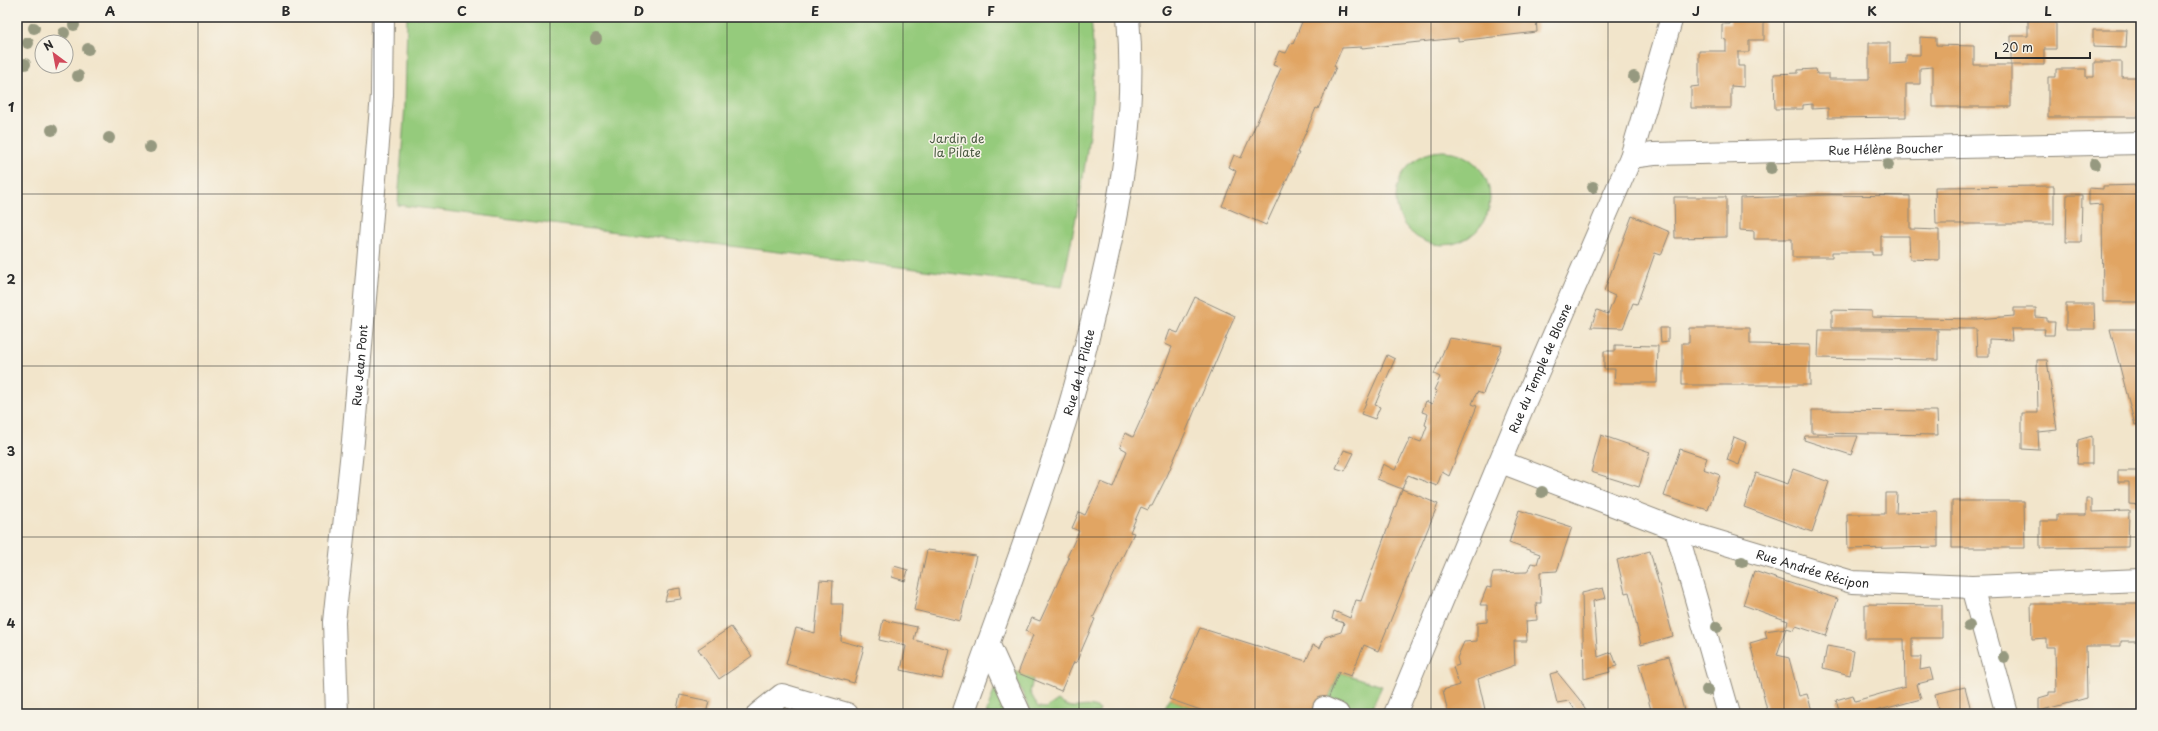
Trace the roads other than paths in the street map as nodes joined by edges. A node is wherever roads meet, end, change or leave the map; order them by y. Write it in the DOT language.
graph roads {
  1 [pos="383,17"];
  2 [pos="1128,17"];
  3 [pos="1672,17"];
  4 [pos="2141,143"];
  5 [pos="1631,157"];
  6 [pos="1501,462"];
  7 [pos="1676,529"];
  8 [pos="2141,580"];
  9 [pos="1972,587"];
  10 [pos="988,643"];
  11 [pos="336,714"];
  12 [pos="758,714"];
  13 [pos="847,714"];
  14 [pos="963,714"];
  15 [pos="1020,714"];
  16 [pos="1395,714"];
  17 [pos="1729,714"];
  18 [pos="2008,714"];
  1 -- 11 [label="street, Rue Jean Pont"];
  2 -- 10 [label="street, Rue de la Pilate"];
  3 -- 5 [label="street, Rue du Temple de Blosne"];
  4 -- 5 [label="street, Rue Hélène Boucher"];
  5 -- 6 [label="street, Rue du Temple de Blosne"];
  6 -- 7 [label="street, Rue Andrée Récipon"];
  6 -- 16 [label="street, Rue du Temple de Blosne"];
  7 -- 9 [label="street, Rue Andrée Récipon"];
  7 -- 17 [label="street"];
  8 -- 9 [label="street, Rue Andrée Récipon"];
  9 -- 18 [label="street"];
  10 -- 14 [label="street, Rue de la Pilate"];
  10 -- 15 [label="street"];
  12 -- 13 [label="street"];
}
